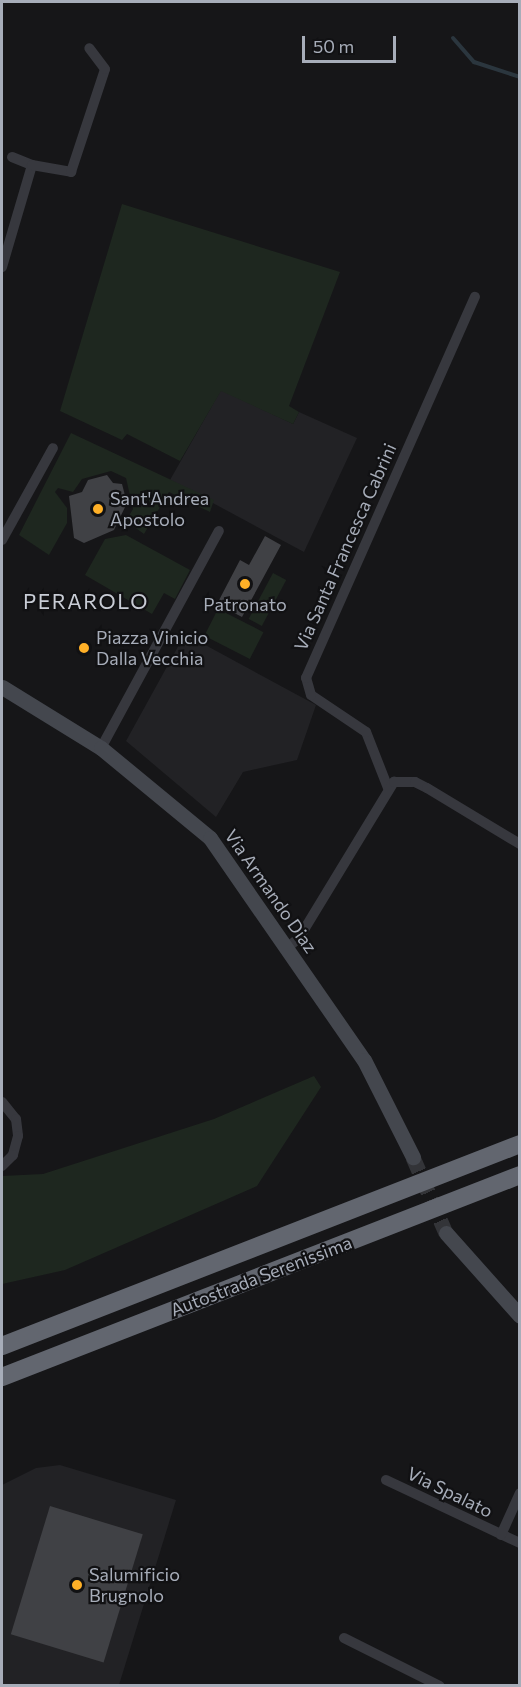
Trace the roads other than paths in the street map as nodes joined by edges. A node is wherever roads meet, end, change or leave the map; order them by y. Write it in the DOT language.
graph roads {
  1 [pos="89,48"];
  2 [pos="12,157"];
  3 [pos="32,165"];
  4 [pos="2,267"];
  5 [pos="475,297"];
  6 [pos="53,448"];
  7 [pos="219,531"];
  8 [pos="2,540"];
  9 [pos="2,687"];
  10 [pos="101,748"];
  11 [pos="388,788"];
  12 [pos="519,844"];
  13 [pos="288,947"];
  14 [pos="2,1102"];
  15 [pos="519,1144"];
  16 [pos="413,1157"];
  17 [pos="2,1166"];
  18 [pos="519,1175"];
  19 [pos="446,1233"];
  20 [pos="519,1316"];
  21 [pos="2,1346"];
  22 [pos="2,1377"];
  23 [pos="386,1480"];
  24 [pos="519,1493"];
  25 [pos="501,1535"];
  26 [pos="519,1543"];
  27 [pos="344,1638"];
  28 [pos="440,1686"];
  1 -- 3 [label="street"];
  2 -- 3 [label="street"];
  3 -- 4 [label="street"];
  5 -- 11 [label="street, Via Santa Francesca Cabrini"];
  6 -- 8 [label="street"];
  7 -- 10 [label="street"];
  9 -- 10 [label="street, Via Armando Diaz"];
  10 -- 13 [label="street, Via Armando Diaz"];
  11 -- 12 [label="street"];
  11 -- 13 [label="street"];
  13 -- 16 [label="street, Via Armando Diaz"];
  14 -- 17 [label="street"];
  15 -- 21 [label="highway, Autostrada Serenissima"];
  18 -- 22 [label="highway, Autostrada Serenissima"];
  19 -- 20 [label="street"];
  23 -- 25 [label="street, Via Spalato"];
  24 -- 25 [label="street, Via Spalato"];
  25 -- 26 [label="street, Via Spalato"];
  27 -- 28 [label="street"];
}
